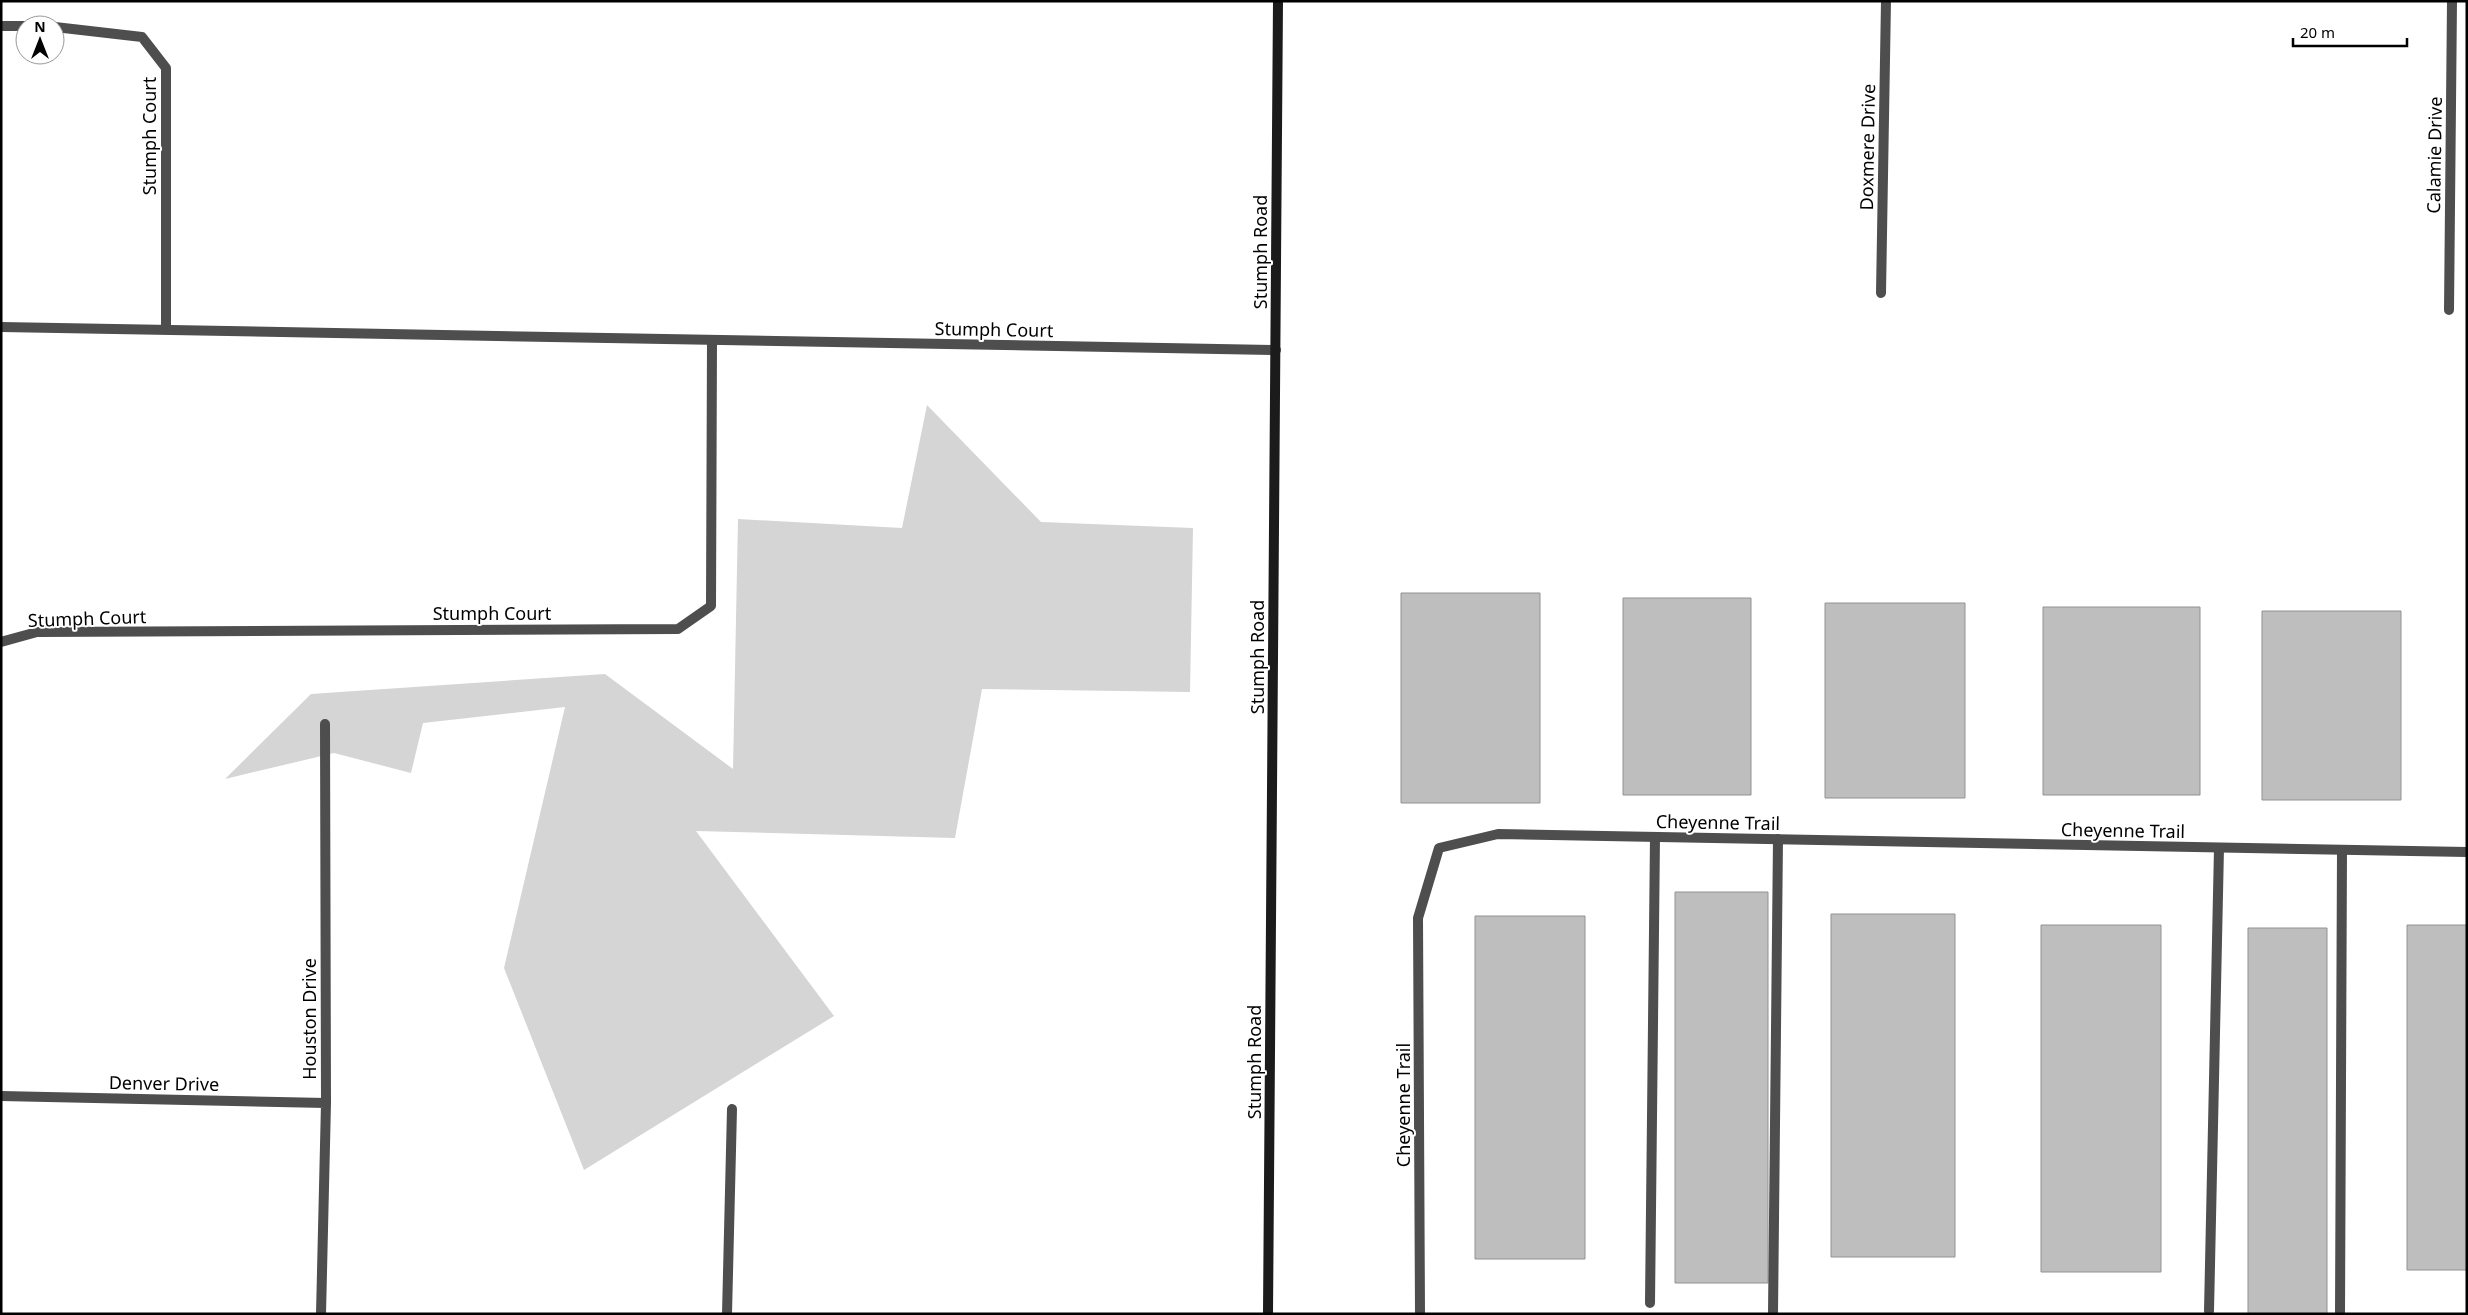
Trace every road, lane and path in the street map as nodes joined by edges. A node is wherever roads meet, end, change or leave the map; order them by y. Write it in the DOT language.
graph roads {
  1 [pos="1278,1"];
  2 [pos="1886,1"];
  3 [pos="2452,1"];
  4 [pos="1,26"];
  5 [pos="15,26"];
  6 [pos="65,28"];
  7 [pos="1881,293"];
  8 [pos="2449,310"];
  9 [pos="1,327"];
  10 [pos="166,330"];
  11 [pos="712,340"];
  12 [pos="1276,350"];
  13 [pos="1,642"];
  14 [pos="325,724"];
  15 [pos="1655,837"];
  16 [pos="1778,839"];
  17 [pos="2218,848"];
  18 [pos="2342,850"];
  19 [pos="2467,852"];
  20 [pos="1,1096"];
  21 [pos="326,1103"];
  22 [pos="732,1109"];
  23 [pos="1650,1303"];
  24 [pos="2210,1310"];
  25 [pos="321,1314"];
  26 [pos="727,1314"];
  27 [pos="1268,1314"];
  28 [pos="1420,1314"];
  29 [pos="1773,1314"];
  30 [pos="2340,1314"];
  1 -- 12 [label="main road, Stumph Road"];
  2 -- 7 [label="street, Doxmere Drive"];
  3 -- 8 [label="street, Calamie Drive"];
  4 -- 5 [label="street"];
  6 -- 10 [label="street, Stumph Court"];
  9 -- 10 [label="street, Stumph Court"];
  10 -- 11 [label="street, Stumph Court"];
  11 -- 12 [label="street, Stumph Court"];
  11 -- 13 [label="street, Stumph Court"];
  12 -- 27 [label="main road, Stumph Road"];
  14 -- 21 [label="street, Houston Drive"];
  15 -- 16 [label="street, Cheyenne Trail"];
  15 -- 23 [label="street"];
  15 -- 28 [label="street, Cheyenne Trail"];
  16 -- 17 [label="street, Cheyenne Trail"];
  16 -- 29 [label="street"];
  17 -- 18 [label="street, Cheyenne Trail"];
  17 -- 24 [label="street"];
  18 -- 19 [label="street, Cheyenne Trail"];
  18 -- 30 [label="street"];
  20 -- 21 [label="street, Denver Drive"];
  21 -- 25 [label="street, Houston Drive"];
  22 -- 26 [label="street"];
}
